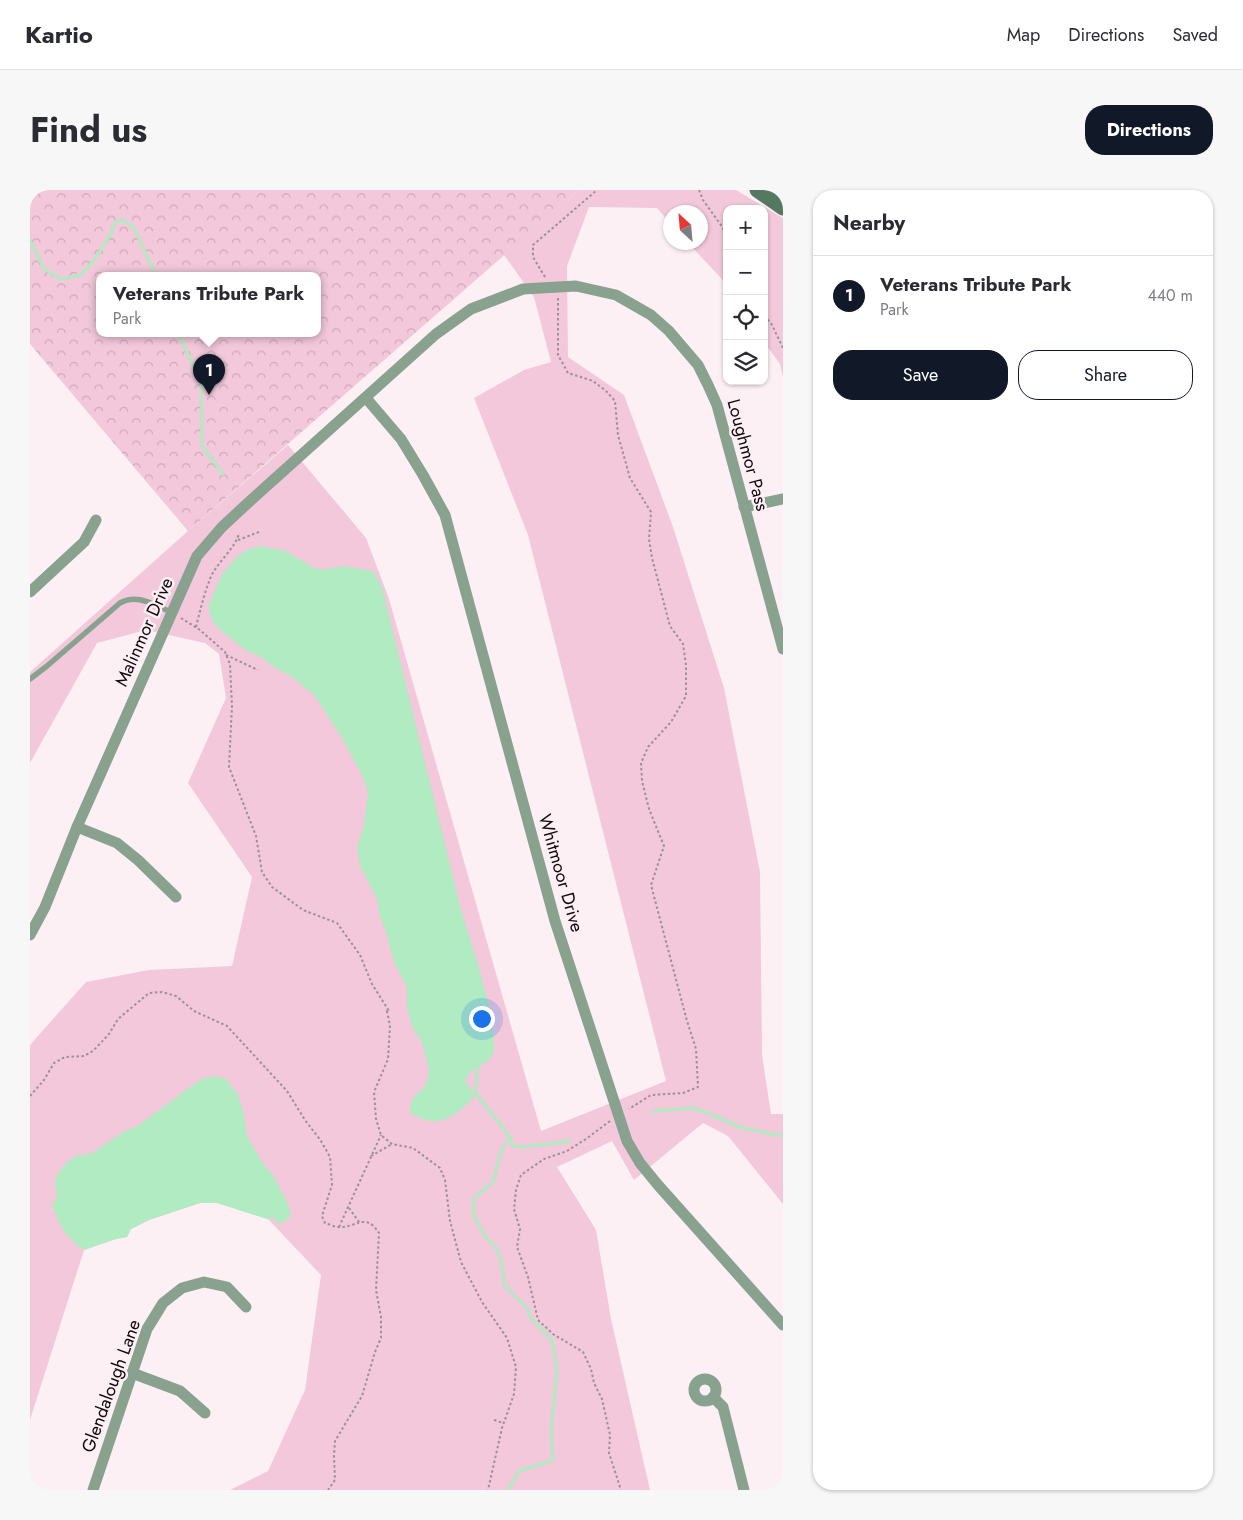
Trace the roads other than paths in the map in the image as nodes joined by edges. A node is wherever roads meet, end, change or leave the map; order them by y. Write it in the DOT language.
graph roads {
  1 [pos="757,190"];
  2 [pos="783,208"];
  3 [pos="366,398"];
  4 [pos="783,499"];
  5 [pos="744,507"];
  6 [pos="96,520"];
  7 [pos="30,592"];
  8 [pos="171,612"];
  9 [pos="783,650"];
  10 [pos="30,678"];
  11 [pos="77,827"];
  12 [pos="176,897"];
  13 [pos="30,935"];
  14 [pos="246,1307"];
  15 [pos="783,1325"];
  16 [pos="132,1373"];
  17 [pos="713,1397"];
  18 [pos="205,1413"];
  19 [pos="93,1490"];
  20 [pos="744,1490"];
  1 -- 2 [label="main road"];
  3 -- 5 [label="street, Loughmor Pass"];
  3 -- 8 [label="street, Malinmor Drive"];
  3 -- 15 [label="street, Whitmoor Drive"];
  4 -- 5 [label="street"];
  5 -- 9 [label="street, Loughmor Pass"];
  6 -- 7 [label="street"];
  8 -- 10 [label="lane"];
  8 -- 11 [label="street, Malinmor Drive"];
  11 -- 12 [label="street"];
  11 -- 13 [label="street, Malinmor Drive"];
  14 -- 16 [label="street, Glendalough Lane"];
  16 -- 18 [label="street"];
  16 -- 19 [label="street, Glendalough Lane"];
  17 -- 20 [label="street"];
}
